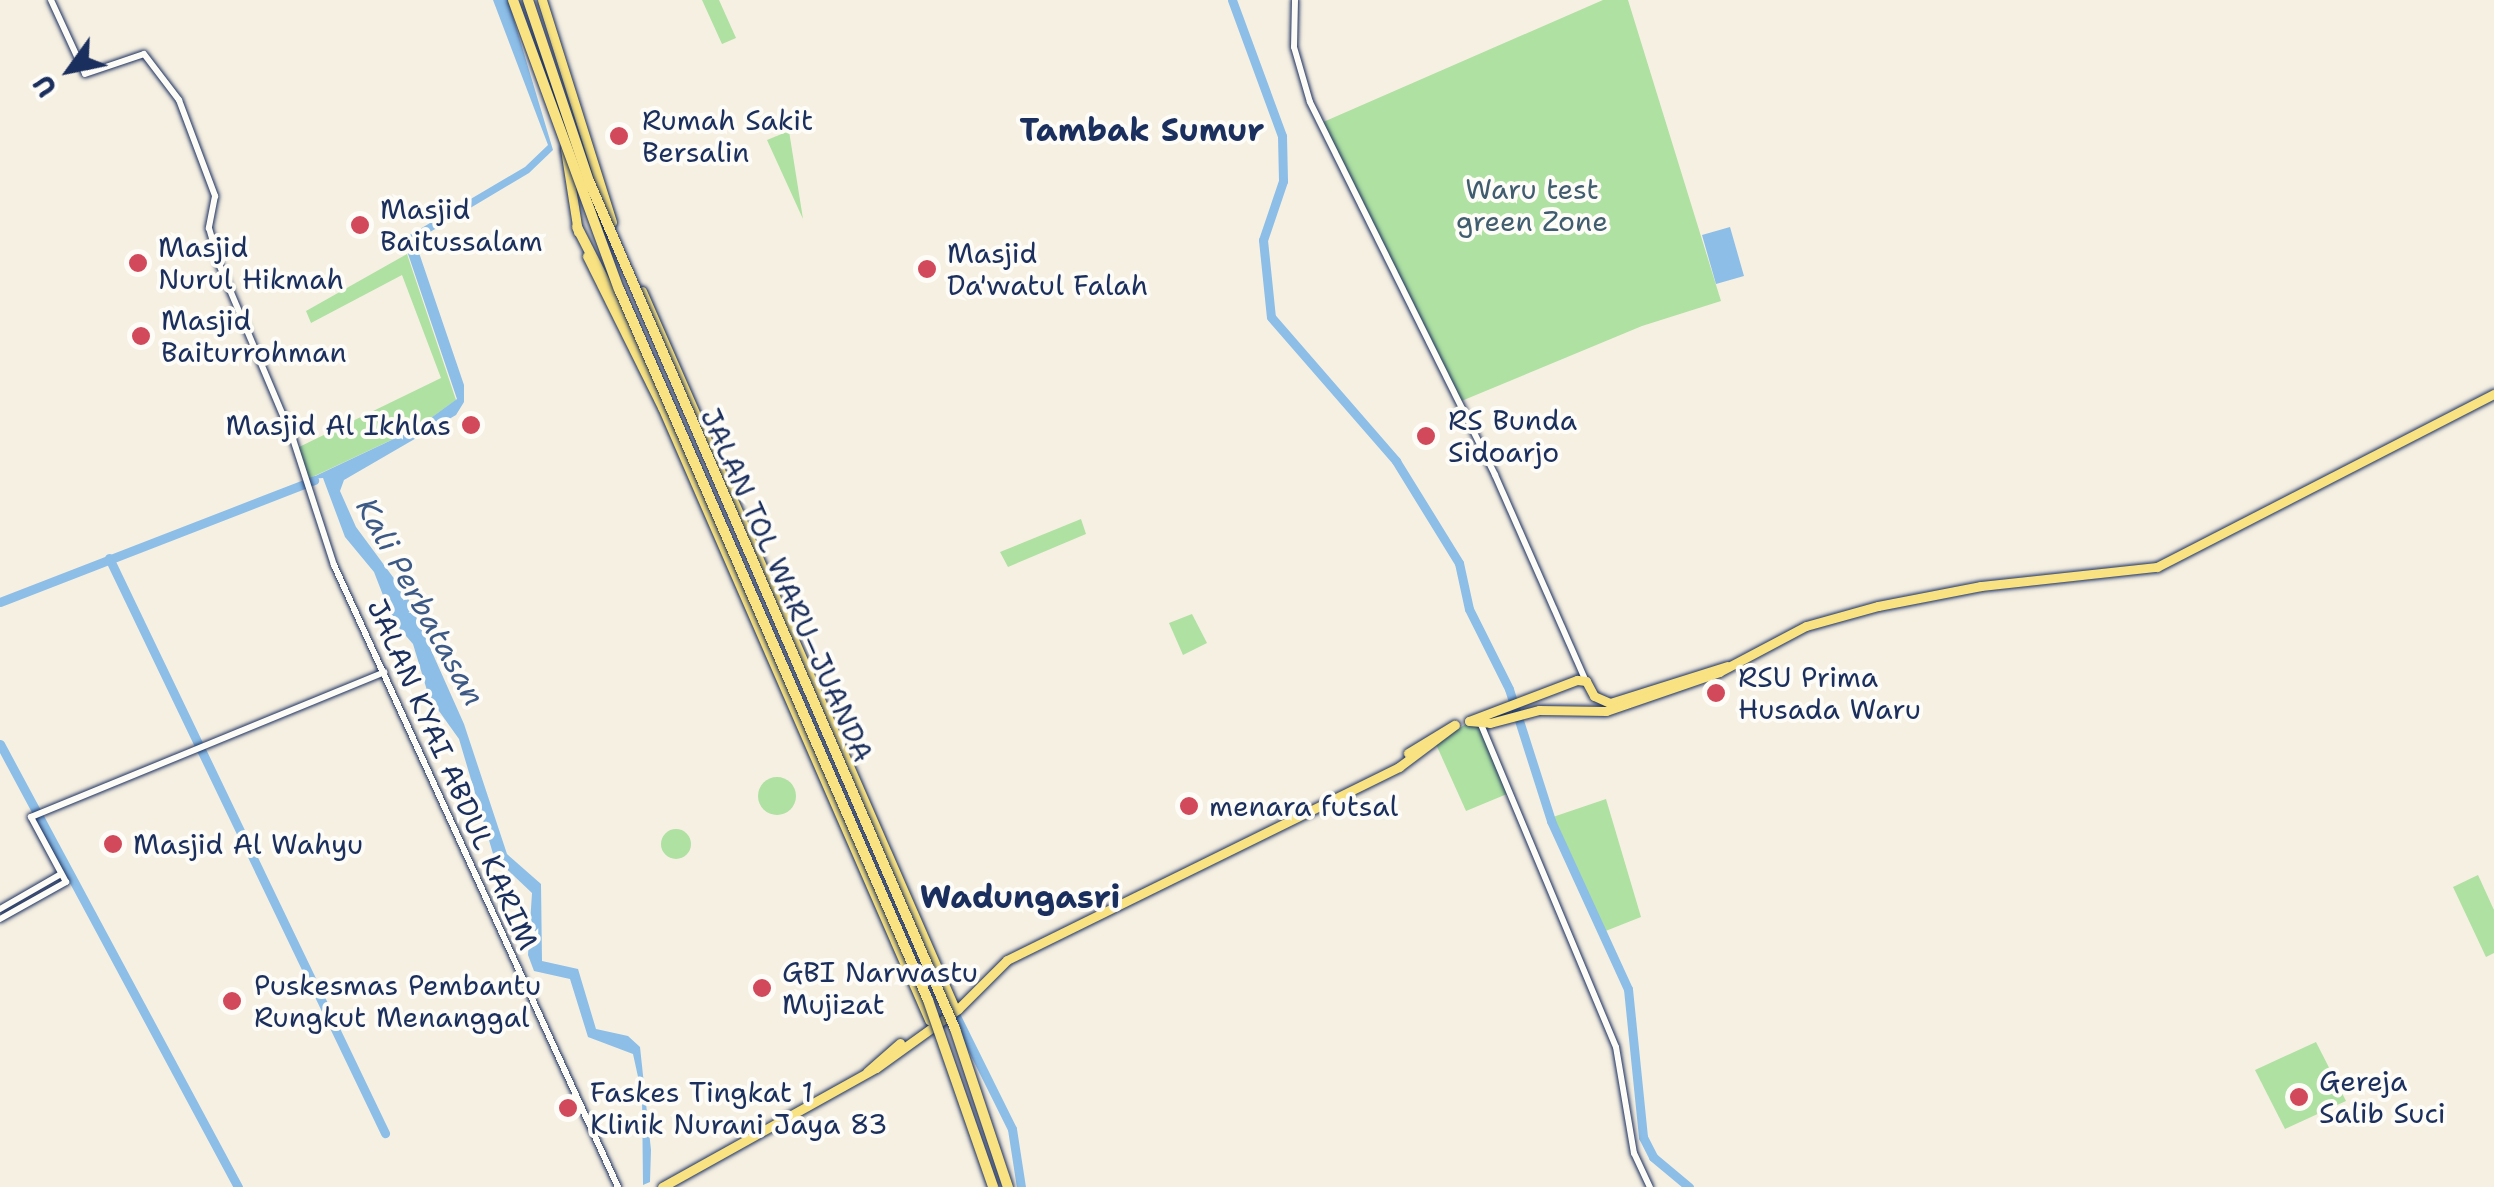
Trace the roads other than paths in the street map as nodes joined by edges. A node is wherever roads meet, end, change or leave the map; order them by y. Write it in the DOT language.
graph roads {
  1 [pos="52,0"];
  2 [pos="516,0"];
  3 [pos="528,0"];
  4 [pos="542,0"];
  5 [pos="1295,0"];
  6 [pos="586,150"];
  7 [pos="566,154"];
  8 [pos="592,170"];
  9 [pos="568,179"];
  10 [pos="576,227"];
  11 [pos="2494,394"];
  12 [pos="667,400"];
  13 [pos="1722,666"];
  14 [pos="384,672"];
  15 [pos="1581,678"];
  16 [pos="1594,696"];
  17 [pos="1538,705"];
  18 [pos="809,711"];
  19 [pos="1587,713"];
  20 [pos="1476,720"];
  21 [pos="63,878"];
  22 [pos="0,910"];
  23 [pos="0,919"];
  24 [pos="929,947"];
  25 [pos="904,959"];
  26 [pos="935,963"];
  27 [pos="910,973"];
  28 [pos="956,1011"];
  29 [pos="944,1018"];
  30 [pos="929,1020"];
  31 [pos="866,1072"];
  32 [pos="618,1187"];
  33 [pos="662,1187"];
  34 [pos="993,1187"];
  35 [pos="1008,1187"];
  36 [pos="1650,1187"];
  1 -- 14 [label="street, JALAN KYAI ABDUL KARIM"];
  2 -- 7 [label="main road"];
  2 -- 12 [label="highway, JALAN TOL WARU–JUANDA, bridge"];
  3 -- 18 [label="highway, JALAN TOL WARU–JUANDA, bridge"];
  4 -- 6 [label="main road"];
  5 -- 15 [label="street"];
  6 -- 7 [label="main road"];
  6 -- 8 [label="main road"];
  7 -- 9 [label="main road"];
  8 -- 9 [label="main road"];
  8 -- 24 [label="main road"];
  9 -- 10 [label="main road"];
  10 -- 12 [label="highway, bridge"];
  10 -- 25 [label="main road"];
  11 -- 13 [label="main road"];
  12 -- 18 [label="highway, JALAN TOL WARU–JUANDA, bridge"];
  13 -- 16 [label="main road"];
  13 -- 19 [label="main road"];
  14 -- 21 [label="street"];
  14 -- 32 [label="street, JALAN KYAI ABDUL KARIM"];
  15 -- 16 [label="main road"];
  15 -- 17 [label="main road"];
  16 -- 19 [label="main road"];
  17 -- 19 [label="main road"];
  17 -- 20 [label="main road"];
  18 -- 34 [label="highway, JALAN TOL WARU–JUANDA, bridge"];
  18 -- 35 [label="highway, JALAN TOL WARU–JUANDA, bridge"];
  20 -- 28 [label="main road"];
  20 -- 36 [label="street"];
  21 -- 22 [label="street"];
  21 -- 23 [label="street"];
  24 -- 25 [label="main road"];
  24 -- 26 [label="main road"];
  25 -- 27 [label="main road"];
  26 -- 27 [label="main road"];
  26 -- 28 [label="main road"];
  27 -- 30 [label="main road"];
  28 -- 29 [label="main road"];
  29 -- 30 [label="main road"];
  29 -- 31 [label="main road"];
  30 -- 31 [label="main road"];
  31 -- 33 [label="main road"];
}
